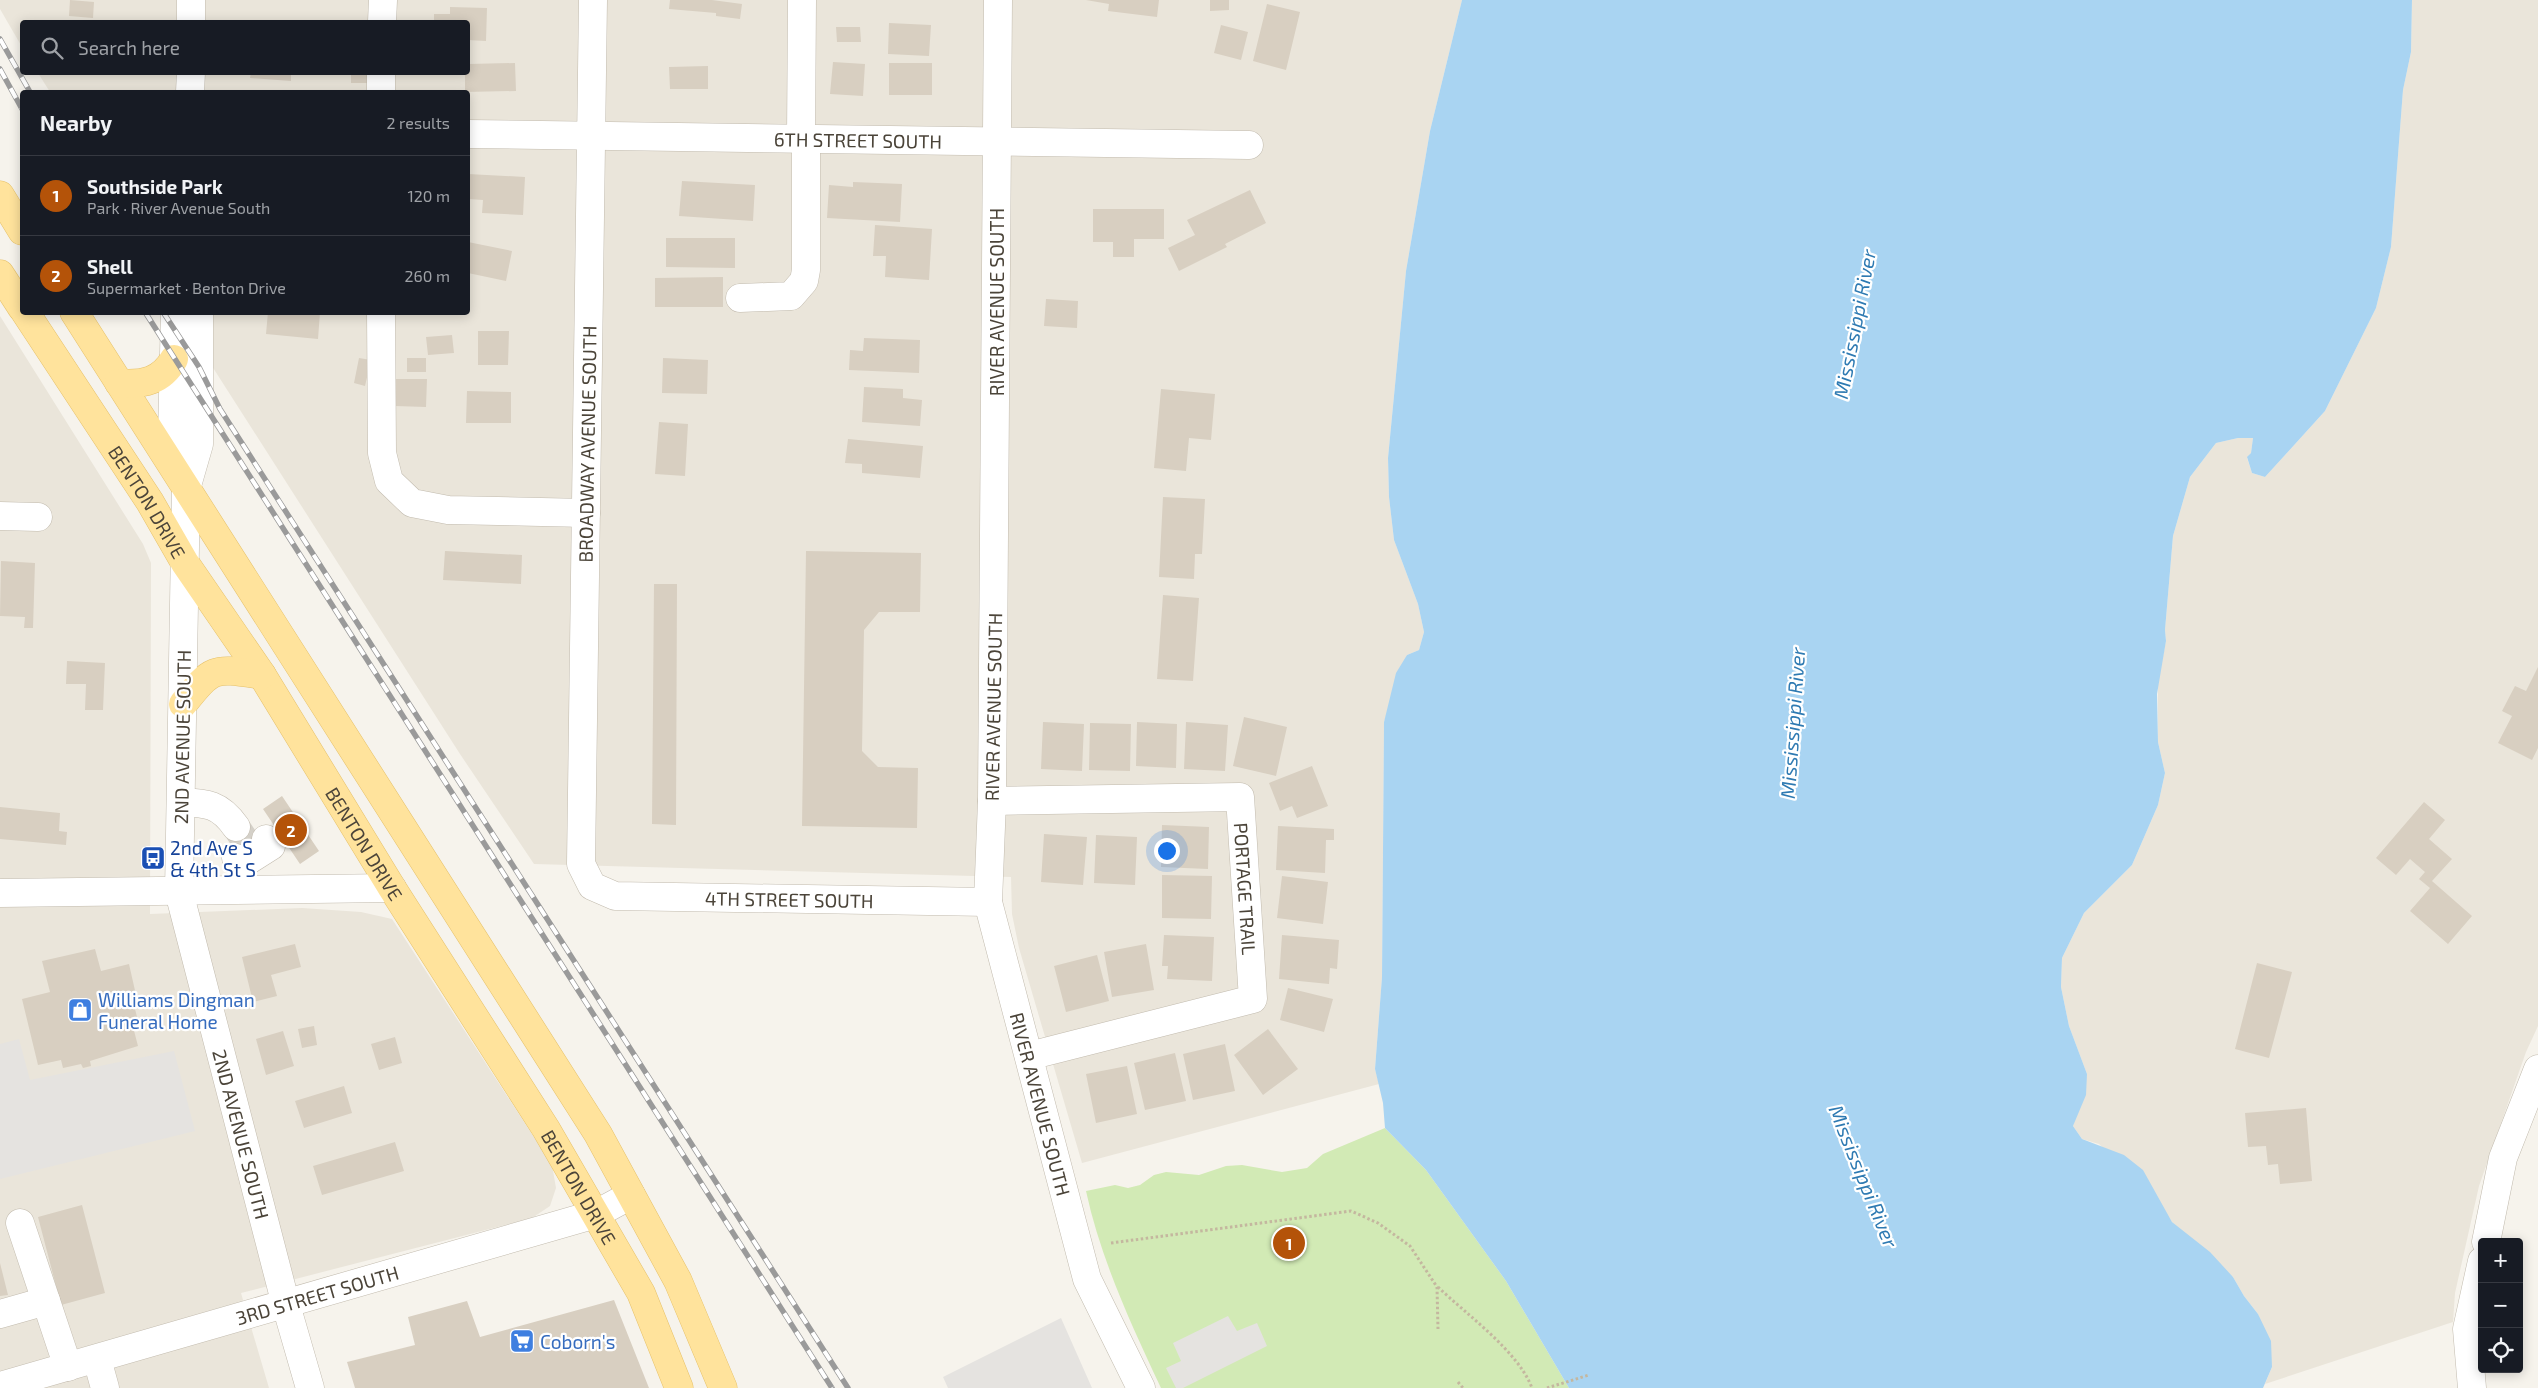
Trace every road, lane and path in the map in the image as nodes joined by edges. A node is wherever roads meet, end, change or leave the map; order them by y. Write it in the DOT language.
graph roads {
  1 [pos="191,0"];
  2 [pos="383,0"];
  3 [pos="593,0"];
  4 [pos="802,0"];
  5 [pos="998,0"];
  6 [pos="191,20"];
  7 [pos="382,20"];
  8 [pos="191,75"];
  9 [pos="381,75"];
  10 [pos="190,90"];
  11 [pos="381,90"];
  12 [pos="470,134"];
  13 [pos="591,134"];
  14 [pos="804,138"];
  15 [pos="997,141"];
  16 [pos="1249,145"];
  17 [pos="0,195"];
  18 [pos="20,228"];
  19 [pos="0,274"];
  20 [pos="740,298"];
  21 [pos="20,305"];
  22 [pos="27,315"];
  23 [pos="76,315"];
  24 [pos="175,315"];
  25 [pos="199,315"];
  26 [pos="381,315"];
  27 [pos="174,359"];
  28 [pos="119,383"];
  29 [pos="186,489"];
  30 [pos="586,513"];
  31 [pos="0,516"];
  32 [pos="38,517"];
  33 [pos="185,563"];
  34 [pos="262,675"];
  35 [pos="183,704"];
  36 [pos="992,800"];
  37 [pos="181,802"];
  38 [pos="592,886"];
  39 [pos="392,888"];
  40 [pos="264,889"];
  41 [pos="180,892"];
  42 [pos="0,893"];
  43 [pos="988,902"];
  44 [pos="1030,1056"];
  45 [pos="2538,1069"];
  46 [pos="631,1195"];
  47 [pos="596,1214"];
  48 [pos="20,1223"];
  49 [pos="2487,1238"];
  50 [pos="1111,1243"];
  51 [pos="2478,1279"];
  52 [pos="1437,1287"];
  53 [pos="46,1301"];
  54 [pos="286,1305"];
  55 [pos="0,1314"];
  56 [pos="1438,1329"];
  57 [pos="97,1359"];
  58 [pos="68,1367"];
  59 [pos="1589,1375"];
  60 [pos="1458,1382"];
  61 [pos="0,1386"];
  62 [pos="105,1388"];
  63 [pos="310,1388"];
  64 [pos="679,1388"];
  65 [pos="724,1388"];
  66 [pos="1141,1388"];
  67 [pos="1463,1388"];
  68 [pos="1532,1388"];
  69 [pos="1547,1388"];
  70 [pos="2472,1388"];
  1 -- 6 [label="street"];
  2 -- 7 [label="street"];
  3 -- 13 [label="street, BROADWAY AVENUE SOUTH"];
  4 -- 14 [label="street"];
  5 -- 15 [label="street, RIVER AVENUE SOUTH"];
  8 -- 10 [label="street"];
  9 -- 11 [label="street"];
  12 -- 13 [label="street, 6TH STREET SOUTH"];
  13 -- 14 [label="street, 6TH STREET SOUTH"];
  13 -- 30 [label="street, BROADWAY AVENUE SOUTH"];
  14 -- 15 [label="street, 6TH STREET SOUTH"];
  14 -- 20 [label="street"];
  15 -- 16 [label="street, 6TH STREET SOUTH"];
  15 -- 36 [label="street, RIVER AVENUE SOUTH"];
  17 -- 18 [label="main road"];
  19 -- 21 [label="main road"];
  22 -- 33 [label="main road, BENTON DRIVE"];
  23 -- 28 [label="main road, BENTON DRIVE"];
  24 -- 27 [label="street, 2ND AVENUE SOUTH"];
  25 -- 29 [label="street, 2ND AVENUE SOUTH"];
  26 -- 30 [label="street"];
  27 -- 28 [label="main road"];
  27 -- 29 [label="street, 2ND AVENUE SOUTH"];
  28 -- 29 [label="main road, BENTON DRIVE"];
  29 -- 33 [label="street, 2ND AVENUE SOUTH"];
  29 -- 46 [label="main road, BENTON DRIVE"];
  30 -- 38 [label="street, BROADWAY AVENUE SOUTH"];
  31 -- 32 [label="street"];
  33 -- 34 [label="main road, BENTON DRIVE"];
  33 -- 35 [label="street, 2ND AVENUE SOUTH"];
  34 -- 35 [label="main road"];
  34 -- 39 [label="main road, BENTON DRIVE"];
  35 -- 37 [label="street, 2ND AVENUE SOUTH"];
  36 -- 43 [label="street, RIVER AVENUE SOUTH"];
  36 -- 44 [label="street, PORTAGE TRAIL"];
  37 -- 40 [label="street"];
  37 -- 41 [label="street, 2ND AVENUE SOUTH"];
  38 -- 43 [label="street, 4TH STREET SOUTH"];
  39 -- 40 [label="street"];
  39 -- 47 [label="main road, BENTON DRIVE"];
  40 -- 41 [label="street"];
  41 -- 42 [label="street"];
  41 -- 54 [label="street, 2ND AVENUE SOUTH"];
  43 -- 44 [label="street, RIVER AVENUE SOUTH"];
  44 -- 66 [label="street, RIVER AVENUE SOUTH"];
  45 -- 49 [label="street"];
  46 -- 47 [label="street, 3RD STREET SOUTH"];
  46 -- 65 [label="main road, BENTON DRIVE"];
  47 -- 54 [label="street, 3RD STREET SOUTH"];
  47 -- 64 [label="main road, BENTON DRIVE"];
  48 -- 53 [label="street"];
  50 -- 52 [label="path"];
  51 -- 70 [label="street"];
  52 -- 56 [label="path"];
  52 -- 68 [label="path"];
  53 -- 55 [label="street"];
  53 -- 58 [label="street"];
  54 -- 57 [label="street, 3RD STREET SOUTH"];
  54 -- 63 [label="street, 2ND AVENUE SOUTH"];
  57 -- 58 [label="street, 3RD STREET SOUTH"];
  57 -- 62 [label="street"];
  58 -- 61 [label="street, 3RD STREET SOUTH"];
  59 -- 69 [label="path"];
  60 -- 67 [label="path"];
}
